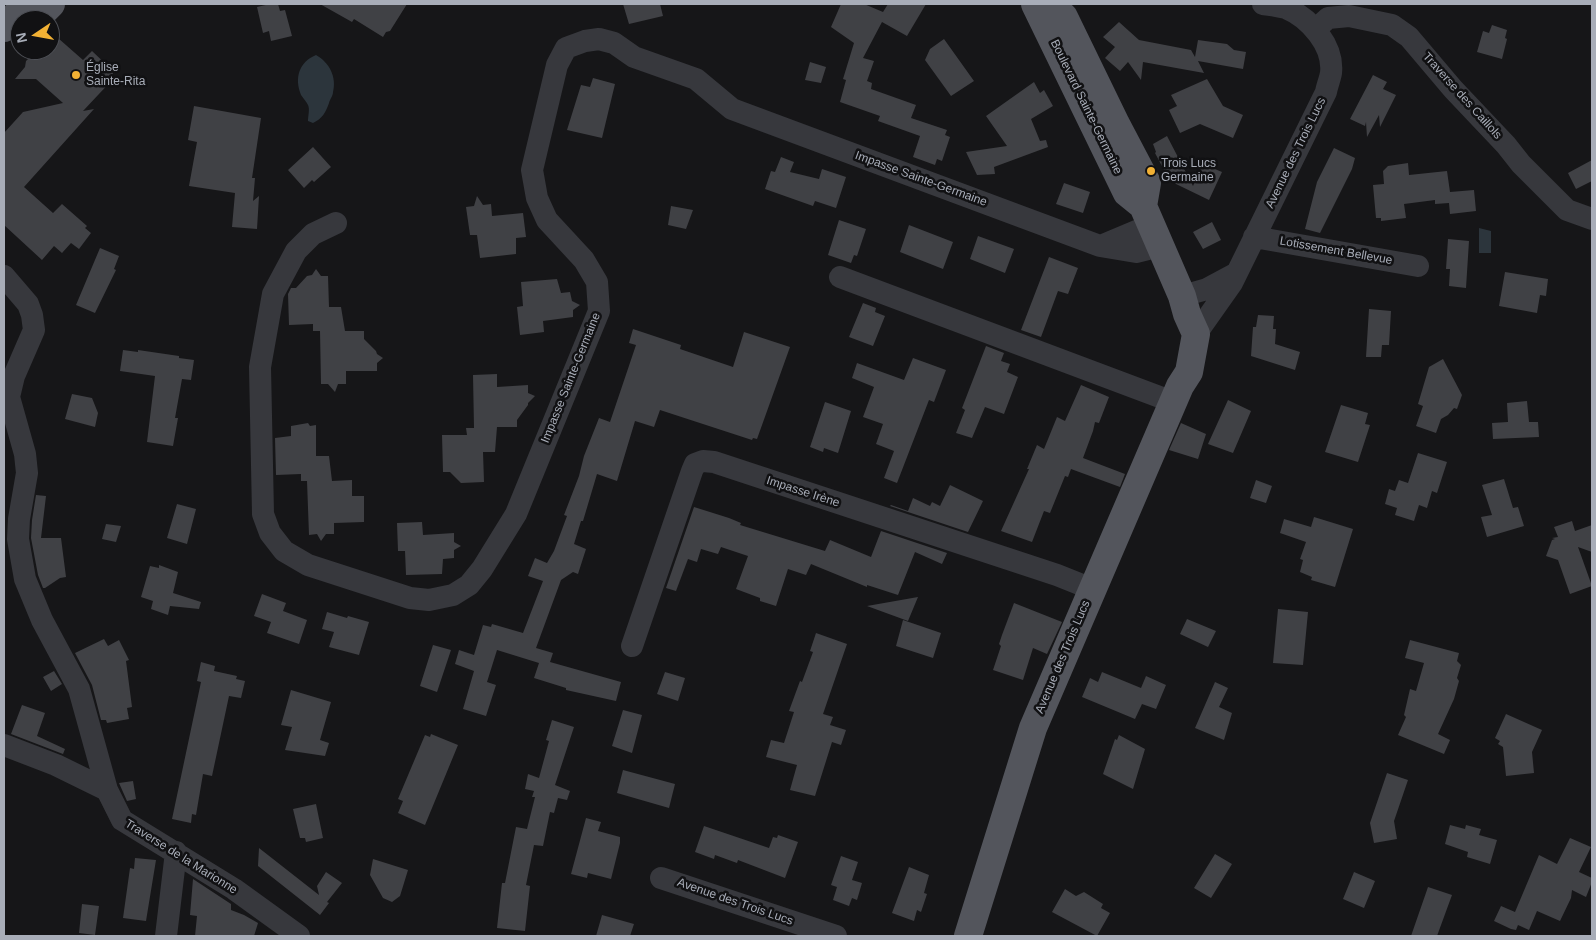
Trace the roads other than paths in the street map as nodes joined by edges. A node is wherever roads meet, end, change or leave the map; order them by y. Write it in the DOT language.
graph roads {
  1 [pos="1035,4"];
  2 [pos="1051,4"];
  3 [pos="1263,4"];
  4 [pos="41,8"];
  5 [pos="1325,17"];
  6 [pos="4,28"];
  7 [pos="1592,219"];
  8 [pos="336,223"];
  9 [pos="1151,226"];
  10 [pos="1254,237"];
  11 [pos="1418,266"];
  12 [pos="1236,274"];
  13 [pos="4,276"];
  14 [pos="840,278"];
  15 [pos="1188,314"];
  16 [pos="1176,394"];
  17 [pos="1092,589"];
  18 [pos="632,646"];
  19 [pos="4,745"];
  20 [pos="107,790"];
  21 [pos="176,852"];
  22 [pos="661,878"];
  23 [pos="166,936"];
  24 [pos="300,936"];
  25 [pos="836,936"];
  26 [pos="968,936"];
  1 -- 9 [label="main road, Boulevard Sainte-Germaine"];
  2 -- 9 [label="main road, Boulevard Sainte-Germaine"];
  3 -- 5 [label="street, Avenue des Trois Lucs"];
  4 -- 6 [label="main road"];
  5 -- 7 [label="street, Traverse des Caillols"];
  5 -- 10 [label="street, Avenue des Trois Lucs"];
  8 -- 9 [label="street, Impasse Sainte-Germaine"];
  9 -- 15 [label="main road, Boulevard Sainte-Germaine"];
  10 -- 11 [label="street, Lotissement Bellevue"];
  10 -- 12 [label="street, Avenue des Trois Lucs"];
  12 -- 15 [label="street, Avenue des Trois Lucs"];
  12 -- 15 [label="street"];
  13 -- 20 [label="street, Traverse de la Marionne"];
  14 -- 16 [label="street"];
  15 -- 16 [label="main road, Avenue des Trois Lucs"];
  16 -- 17 [label="main road, Avenue des Trois Lucs"];
  17 -- 18 [label="street, Impasse Irène"];
  17 -- 26 [label="main road, Avenue des Trois Lucs"];
  19 -- 20 [label="street"];
  20 -- 21 [label="street, Traverse de la Marionne"];
  21 -- 23 [label="street"];
  21 -- 24 [label="street, Traverse de la Marionne"];
  22 -- 25 [label="street, Avenue des Trois Lucs"];
}
